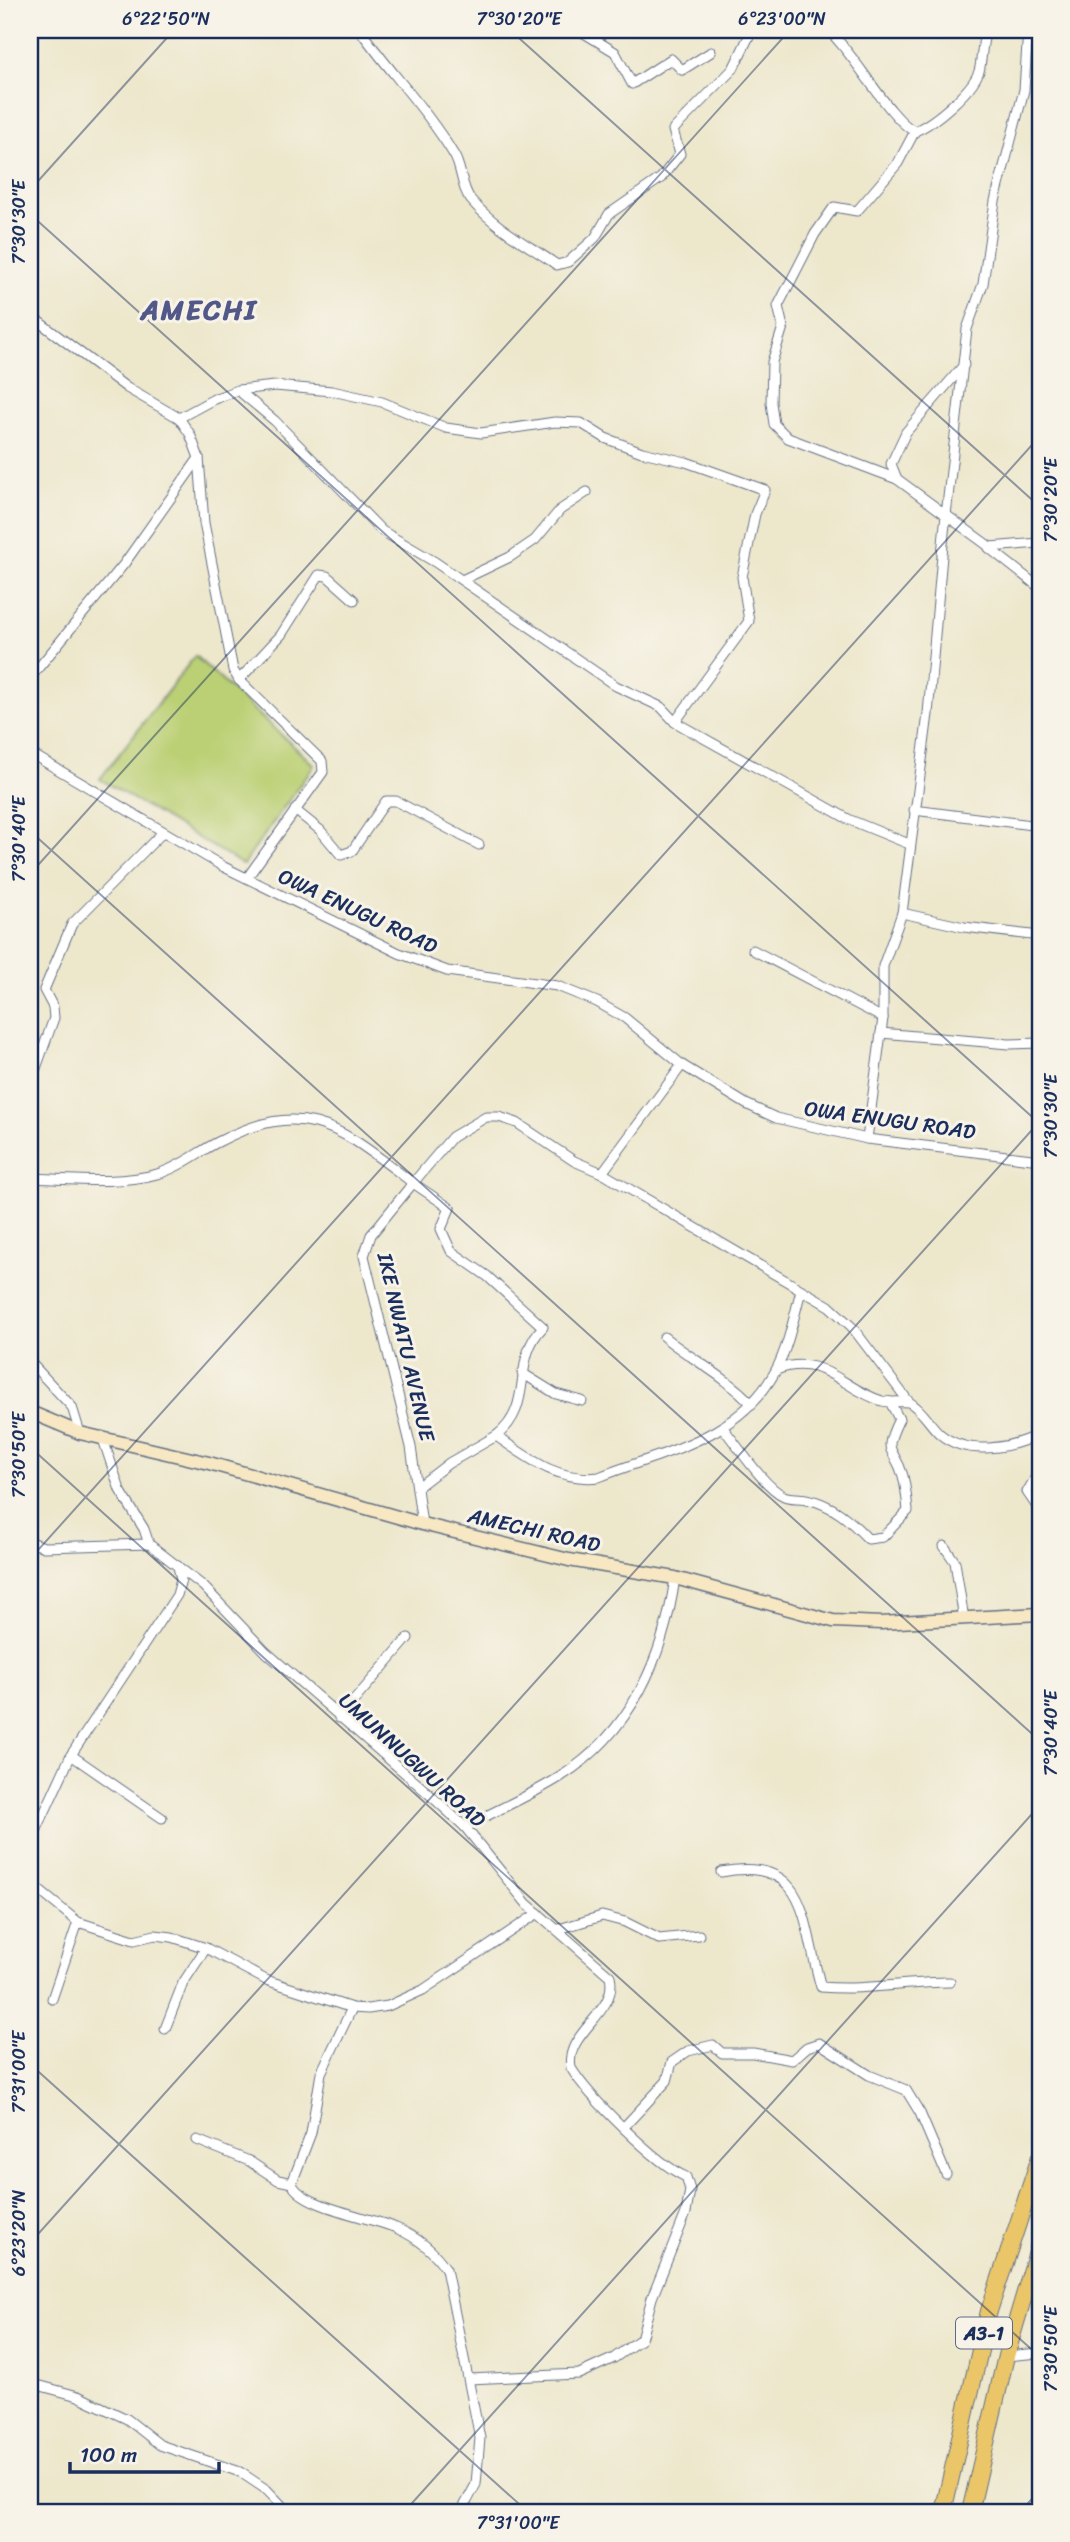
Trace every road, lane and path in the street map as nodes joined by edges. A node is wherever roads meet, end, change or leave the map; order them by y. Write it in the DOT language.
graph roads {
  1 [pos="360,30"];
  2 [pos="579,30"];
  3 [pos="752,30"];
  4 [pos="828,30"];
  5 [pos="986,30"];
  6 [pos="1028,30"];
  7 [pos="711,52"];
  8 [pos="915,131"];
  9 [pos="30,315"];
  10 [pos="965,363"];
  11 [pos="238,390"];
  12 [pos="179,418"];
  13 [pos="200,458"];
  14 [pos="897,479"];
  15 [pos="587,492"];
  16 [pos="947,516"];
  17 [pos="1040,543"];
  18 [pos="986,546"];
  19 [pos="462,580"];
  20 [pos="1040,588"];
  21 [pos="354,600"];
  22 [pos="30,678"];
  23 [pos="239,680"];
  24 [pos="675,722"];
  25 [pos="30,753"];
  26 [pos="295,810"];
  27 [pos="914,810"];
  28 [pos="1040,826"];
  29 [pos="163,832"];
  30 [pos="909,844"];
  31 [pos="479,845"];
  32 [pos="247,877"];
  33 [pos="901,913"];
  34 [pos="1040,936"];
  35 [pos="753,950"];
  36 [pos="883,1018"];
  37 [pos="881,1033"];
  38 [pos="1040,1043"];
  39 [pos="682,1065"];
  40 [pos="30,1085"];
  41 [pos="867,1139"];
  42 [pos="1040,1160"];
  43 [pos="601,1173"];
  44 [pos="30,1178"];
  45 [pos="413,1183"];
  46 [pos="801,1290"];
  47 [pos="664,1337"];
  48 [pos="30,1362"];
  49 [pos="776,1370"];
  50 [pos="522,1373"];
  51 [pos="582,1401"];
  52 [pos="890,1402"];
  53 [pos="909,1402"];
  54 [pos="751,1404"];
  55 [pos="30,1412"];
  56 [pos="723,1428"];
  57 [pos="79,1433"];
  58 [pos="1040,1434"];
  59 [pos="102,1436"];
  60 [pos="496,1436"];
  61 [pos="1040,1471"];
  62 [pos="419,1486"];
  63 [pos="1040,1511"];
  64 [pos="422,1524"];
  65 [pos="30,1542"];
  66 [pos="149,1544"];
  67 [pos="944,1546"];
  68 [pos="178,1566"];
  69 [pos="675,1578"];
  70 [pos="1040,1614"];
  71 [pos="964,1619"];
  72 [pos="408,1638"];
  73 [pos="339,1718"];
  74 [pos="71,1755"];
  75 [pos="162,1818"];
  76 [pos="464,1827"];
  77 [pos="30,1844"];
  78 [pos="721,1872"];
  79 [pos="30,1883"];
  80 [pos="538,1913"];
  81 [pos="78,1922"];
  82 [pos="559,1929"];
  83 [pos="699,1935"];
  84 [pos="206,1948"];
  85 [pos="950,1982"];
  86 [pos="52,1999"];
  87 [pos="352,2008"];
  88 [pos="165,2029"];
  89 [pos="624,2127"];
  90 [pos="197,2140"];
  91 [pos="1040,2158"];
  92 [pos="946,2174"];
  93 [pos="292,2183"];
  94 [pos="1040,2242"];
  95 [pos="1040,2353"];
  96 [pos="1006,2356"];
  97 [pos="469,2379"];
  98 [pos="30,2383"];
  99 [pos="288,2512"];
  100 [pos="461,2512"];
  101 [pos="943,2512"];
  102 [pos="970,2512"];
  1 -- 3 [label="street"];
  2 -- 7 [label="street"];
  4 -- 8 [label="street"];
  5 -- 8 [label="street"];
  6 -- 10 [label="street"];
  8 -- 14 [label="street"];
  9 -- 12 [label="street"];
  10 -- 14 [label="street"];
  10 -- 16 [label="street"];
  11 -- 12 [label="street"];
  11 -- 19 [label="street"];
  11 -- 24 [label="street"];
  12 -- 13 [label="street"];
  13 -- 22 [label="street"];
  13 -- 23 [label="street"];
  14 -- 16 [label="street"];
  15 -- 19 [label="street"];
  16 -- 18 [label="street"];
  16 -- 27 [label="street"];
  17 -- 18 [label="street"];
  18 -- 20 [label="street"];
  19 -- 24 [label="street"];
  21 -- 23 [label="street"];
  23 -- 26 [label="street"];
  24 -- 30 [label="street"];
  25 -- 29 [label="street, OWA ENUGU ROAD"];
  26 -- 31 [label="street"];
  26 -- 32 [label="street"];
  27 -- 28 [label="street"];
  27 -- 30 [label="street"];
  29 -- 32 [label="street, OWA ENUGU ROAD"];
  29 -- 40 [label="street"];
  30 -- 33 [label="street"];
  32 -- 39 [label="street, OWA ENUGU ROAD"];
  33 -- 34 [label="street"];
  33 -- 36 [label="street"];
  35 -- 36 [label="street"];
  36 -- 37 [label="street"];
  37 -- 38 [label="street"];
  37 -- 41 [label="street"];
  39 -- 41 [label="street, OWA ENUGU ROAD"];
  39 -- 43 [label="street"];
  41 -- 42 [label="street, OWA ENUGU ROAD"];
  43 -- 45 [label="street, IKE NWATU AVENUE"];
  43 -- 46 [label="street"];
  44 -- 45 [label="street"];
  45 -- 50 [label="street"];
  45 -- 62 [label="street, IKE NWATU AVENUE"];
  46 -- 49 [label="street"];
  46 -- 53 [label="street"];
  47 -- 54 [label="street"];
  48 -- 57 [label="street"];
  49 -- 52 [label="street"];
  49 -- 54 [label="street"];
  50 -- 51 [label="street"];
  50 -- 60 [label="street"];
  52 -- 53 [label="street"];
  52 -- 56 [label="street"];
  53 -- 58 [label="street"];
  54 -- 56 [label="street"];
  55 -- 57 [label="main road, AMECHI ROAD"];
  56 -- 60 [label="street"];
  57 -- 59 [label="main road, AMECHI ROAD"];
  59 -- 64 [label="main road, AMECHI ROAD"];
  59 -- 66 [label="street, UMUNNUGWU ROAD"];
  60 -- 62 [label="street"];
  61 -- 63 [label="street"];
  62 -- 64 [label="street, IKE NWATU AVENUE"];
  64 -- 69 [label="main road, AMECHI ROAD"];
  65 -- 66 [label="street"];
  66 -- 68 [label="street, UMUNNUGWU ROAD"];
  67 -- 71 [label="street"];
  68 -- 73 [label="street, UMUNNUGWU ROAD"];
  68 -- 74 [label="street"];
  69 -- 71 [label="main road, AMECHI ROAD"];
  69 -- 76 [label="street"];
  70 -- 71 [label="main road, AMECHI ROAD"];
  72 -- 73 [label="street"];
  73 -- 76 [label="street, UMUNNUGWU ROAD"];
  74 -- 75 [label="street"];
  74 -- 77 [label="street"];
  76 -- 80 [label="street, UMUNNUGWU ROAD"];
  78 -- 85 [label="street"];
  79 -- 81 [label="street"];
  80 -- 82 [label="street, UMUNNUGWU ROAD"];
  80 -- 87 [label="street"];
  81 -- 84 [label="street"];
  81 -- 86 [label="street"];
  82 -- 83 [label="street"];
  82 -- 89 [label="street, UMUNNUGWU ROAD"];
  84 -- 87 [label="street"];
  84 -- 88 [label="street"];
  87 -- 93 [label="street"];
  89 -- 92 [label="street"];
  89 -- 97 [label="street, UMUNNUGWU ROAD"];
  90 -- 93 [label="street"];
  91 -- 101 [label="highway, A3-1"];
  93 -- 97 [label="street"];
  94 -- 96 [label="highway"];
  95 -- 96 [label="street"];
  96 -- 102 [label="highway"];
  97 -- 100 [label="street"];
  98 -- 99 [label="street"];
}
